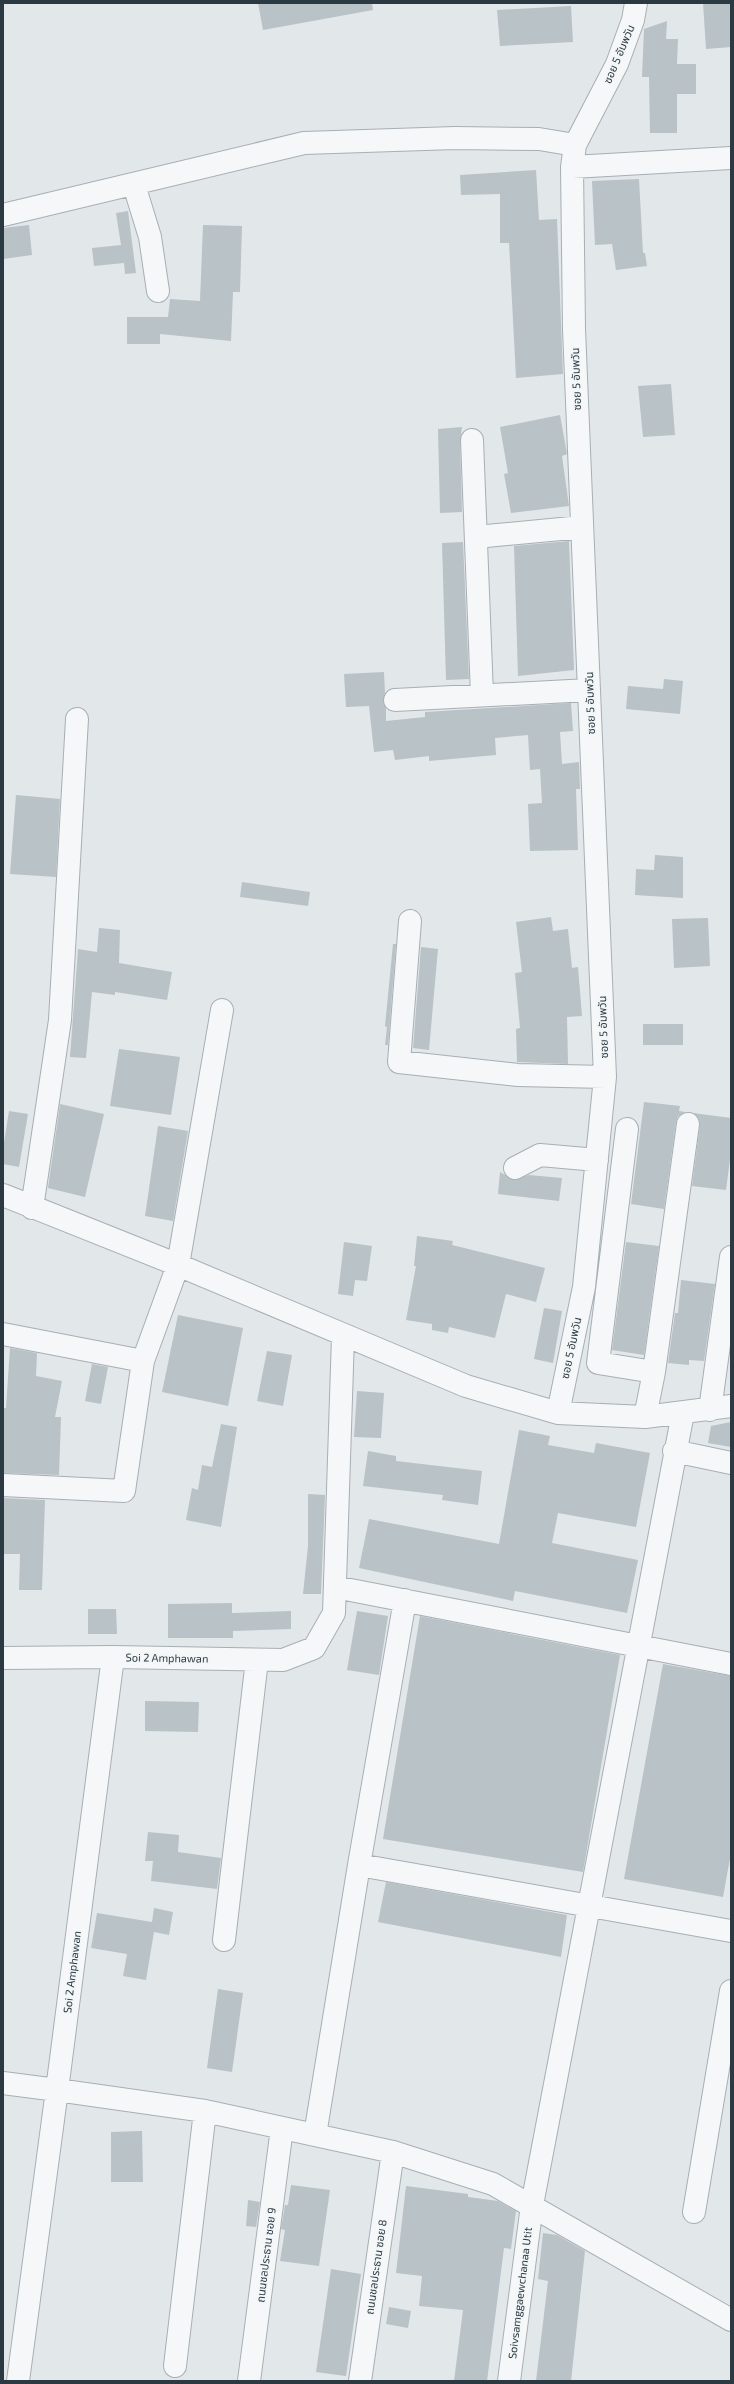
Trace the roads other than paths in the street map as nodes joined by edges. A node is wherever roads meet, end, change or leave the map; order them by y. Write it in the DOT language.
graph roads {
  1 [pos="636,3"];
  2 [pos="575,145"];
  3 [pos="731,158"];
  4 [pos="572,167"];
  5 [pos="134,185"];
  6 [pos="3,215"];
  7 [pos="158,291"];
  8 [pos="472,440"];
  9 [pos="582,527"];
  10 [pos="476,537"];
  11 [pos="589,690"];
  12 [pos="482,695"];
  13 [pos="395,700"];
  14 [pos="77,719"];
  15 [pos="410,921"];
  16 [pos="222,1010"];
  17 [pos="606,1077"];
  18 [pos="688,1124"];
  19 [pos="627,1129"];
  20 [pos="597,1160"];
  21 [pos="515,1168"];
  22 [pos="3,1196"];
  23 [pos="32,1208"];
  24 [pos="731,1258"];
  25 [pos="178,1265"];
  26 [pos="3,1334"];
  27 [pos="343,1336"];
  28 [pos="143,1362"];
  29 [pos="654,1372"];
  30 [pos="721,1408"];
  31 [pos="558,1413"];
  32 [pos="683,1413"];
  33 [pos="645,1417"];
  34 [pos="674,1451"];
  35 [pos="731,1462"];
  36 [pos="3,1485"];
  37 [pos="335,1587"];
  38 [pos="405,1600"];
  39 [pos="638,1646"];
  40 [pos="113,1657"];
  41 [pos="3,1658"];
  42 [pos="257,1660"];
  43 [pos="731,1664"];
  44 [pos="359,1864"];
  45 [pos="589,1906"];
  46 [pos="731,1931"];
  47 [pos="224,1940"];
  48 [pos="731,1991"];
  49 [pos="3,2083"];
  50 [pos="57,2090"];
  51 [pos="205,2111"];
  52 [pos="282,2128"];
  53 [pos="315,2135"];
  54 [pos="393,2152"];
  55 [pos="532,2205"];
  56 [pos="694,2212"];
  57 [pos="731,2320"];
  58 [pos="175,2366"];
  59 [pos="18,2381"];
  60 [pos="249,2381"];
  61 [pos="360,2381"];
  62 [pos="509,2381"];
  1 -- 2 [label="street, ซอย 5 อัมพวัน"];
  2 -- 4 [label="street, ซอย 5 อัมพวัน"];
  2 -- 5 [label="street"];
  3 -- 4 [label="street"];
  4 -- 9 [label="street, ซอย 5 อัมพวัน"];
  5 -- 6 [label="street"];
  5 -- 7 [label="street"];
  8 -- 10 [label="street"];
  9 -- 10 [label="street"];
  9 -- 11 [label="street, ซอย 5 อัมพวัน"];
  10 -- 12 [label="street"];
  11 -- 12 [label="street"];
  11 -- 17 [label="street, ซอย 5 อัมพวัน"];
  12 -- 13 [label="street"];
  14 -- 23 [label="street"];
  15 -- 17 [label="street"];
  16 -- 25 [label="street"];
  17 -- 20 [label="street, ซอย 5 อัมพวัน"];
  18 -- 29 [label="street"];
  19 -- 29 [label="street"];
  20 -- 21 [label="street"];
  20 -- 31 [label="street, ซอย 5 อัมพวัน"];
  22 -- 23 [label="street"];
  23 -- 25 [label="street"];
  24 -- 30 [label="street"];
  25 -- 27 [label="street"];
  25 -- 28 [label="street"];
  26 -- 28 [label="street"];
  27 -- 31 [label="street"];
  27 -- 37 [label="street, Soi 2 Amphawan"];
  28 -- 36 [label="street"];
  29 -- 33 [label="street"];
  30 -- 32 [label="street"];
  31 -- 33 [label="street"];
  32 -- 33 [label="street"];
  32 -- 34 [label="street, Soivsamggaewchanaa Utit"];
  34 -- 35 [label="street"];
  34 -- 39 [label="street, Soivsamggaewchanaa Utit"];
  37 -- 38 [label="street"];
  37 -- 42 [label="street, Soi 2 Amphawan"];
  38 -- 39 [label="street"];
  38 -- 44 [label="street"];
  39 -- 43 [label="street"];
  39 -- 45 [label="street, Soivsamggaewchanaa Utit"];
  40 -- 41 [label="street"];
  40 -- 42 [label="street, Soi 2 Amphawan"];
  40 -- 50 [label="street, Soi 2 Amphawan"];
  42 -- 47 [label="street"];
  44 -- 45 [label="street"];
  44 -- 53 [label="street"];
  45 -- 46 [label="street"];
  45 -- 55 [label="street, Soivsamggaewchanaa Utit"];
  48 -- 56 [label="street"];
  49 -- 50 [label="street"];
  50 -- 51 [label="street"];
  50 -- 59 [label="street, Soi 2 Amphawan"];
  51 -- 52 [label="street"];
  51 -- 58 [label="street"];
  52 -- 53 [label="street"];
  52 -- 60 [label="street, ถนนชลประธาน ซอย 9"];
  53 -- 54 [label="street"];
  54 -- 55 [label="street"];
  54 -- 61 [label="street, ถนนชลประธาน ซอย 8"];
  55 -- 57 [label="street"];
  55 -- 62 [label="street, Soivsamggaewchanaa Utit"];
}
